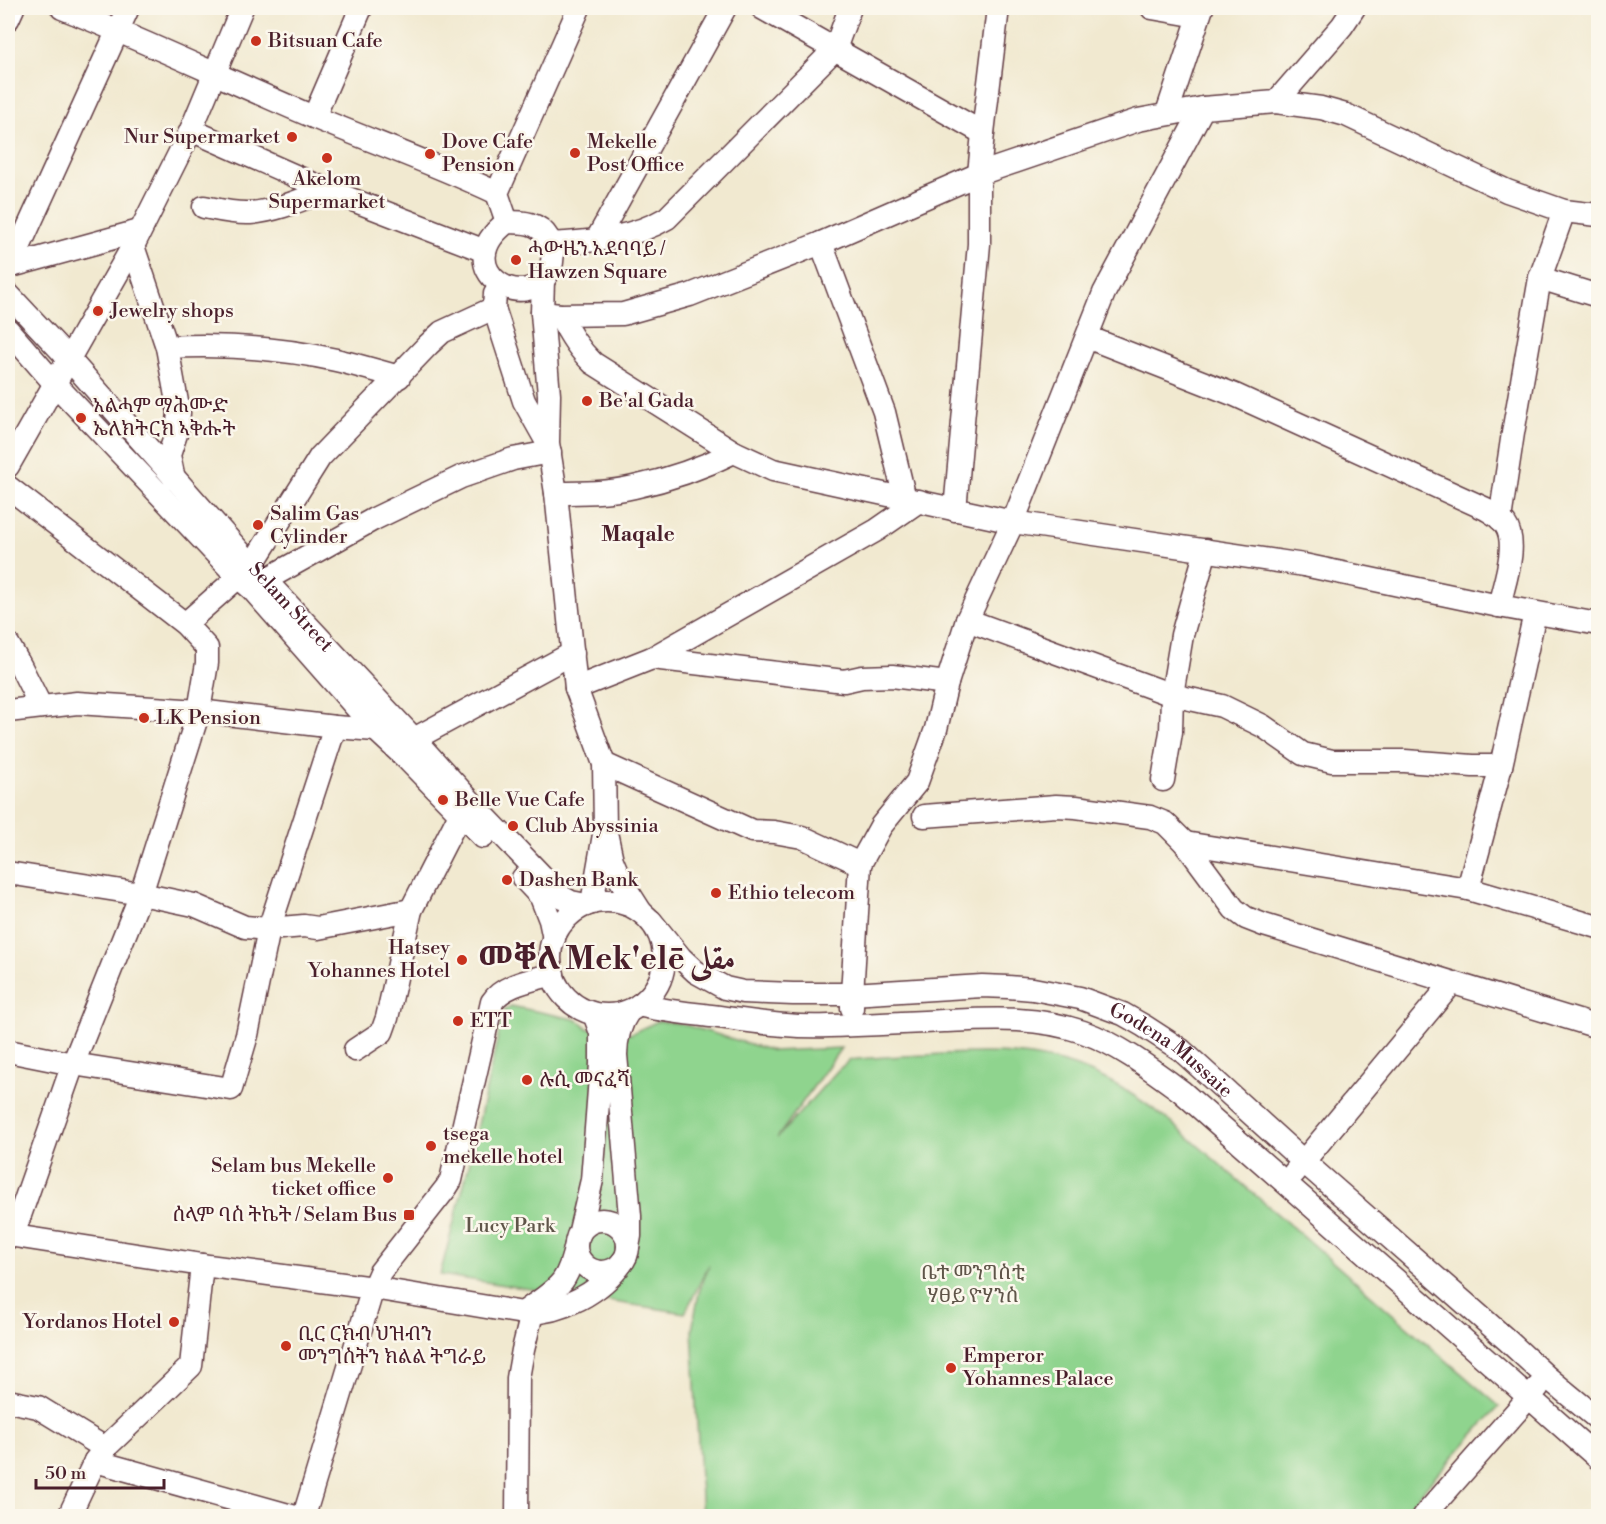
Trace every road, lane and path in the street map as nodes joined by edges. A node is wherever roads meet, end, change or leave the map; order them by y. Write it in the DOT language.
graph roads {
  1 [pos="13,8"];
  2 [pos="62,8"];
  3 [pos="128,8"];
  4 [pos="242,8"];
  5 [pos="361,8"];
  6 [pos="579,8"];
  7 [pos="725,8"];
  8 [pos="762,8"];
  9 [pos="850,8"];
  10 [pos="999,8"];
  11 [pos="1152,8"];
  12 [pos="1354,8"];
  13 [pos="1200,12"];
  14 [pos="8,19"];
  15 [pos="118,30"];
  16 [pos="834,49"];
  17 [pos="214,73"];
  18 [pos="1276,102"];
  19 [pos="1203,108"];
  20 [pos="1167,113"];
  21 [pos="314,117"];
  22 [pos="191,130"];
  23 [pos="983,133"];
  24 [pos="980,174"];
  25 [pos="327,190"];
  26 [pos="497,193"];
  27 [pos="204,207"];
  28 [pos="1564,211"];
  29 [pos="1599,215"];
  30 [pos="507,222"];
  31 [pos="136,239"];
  32 [pos="596,241"];
  33 [pos="821,243"];
  34 [pos="551,244"];
  35 [pos="485,251"];
  36 [pos="9,266"];
  37 [pos="1540,278"];
  38 [pos="543,280"];
  39 [pos="496,282"];
  40 [pos="8,294"];
  41 [pos="1599,296"];
  42 [pos="494,308"];
  43 [pos="551,314"];
  44 [pos="8,330"];
  45 [pos="1087,337"];
  46 [pos="167,347"];
  47 [pos="68,358"];
  48 [pos="399,377"];
  49 [pos="55,384"];
  50 [pos="549,447"];
  51 [pos="734,452"];
  52 [pos="8,466"];
  53 [pos="174,479"];
  54 [pos="8,487"];
  55 [pos="556,494"];
  56 [pos="912,500"];
  57 [pos="955,510"];
  58 [pos="1500,519"];
  59 [pos="1013,522"];
  60 [pos="1206,550"];
  61 [pos="252,578"];
  62 [pos="1499,606"];
  63 [pos="1534,613"];
  64 [pos="967,620"];
  65 [pos="185,624"];
  66 [pos="1599,624"];
  67 [pos="8,644"];
  68 [pos="573,653"];
  69 [pos="652,658"];
  70 [pos="947,683"];
  71 [pos="576,688"];
  72 [pos="1172,695"];
  73 [pos="41,707"];
  74 [pos="8,711"];
  75 [pos="199,711"];
  76 [pos="335,727"];
  77 [pos="376,730"];
  78 [pos="410,748"];
  79 [pos="604,764"];
  80 [pos="1501,766"];
  81 [pos="1163,780"];
  82 [pos="466,808"];
  83 [pos="924,816"];
  84 [pos="605,829"];
  85 [pos="1185,843"];
  86 [pos="860,864"];
  87 [pos="8,873"];
  88 [pos="1468,889"];
  89 [pos="141,894"];
  90 [pos="589,904"];
  91 [pos="411,910"];
  92 [pos="646,917"];
  93 [pos="1597,924"];
  94 [pos="269,929"];
  95 [pos="554,939"];
  96 [pos="553,974"];
  97 [pos="1452,983"];
  98 [pos="852,994"];
  99 [pos="634,1008"];
  100 [pos="594,1014"];
  101 [pos="853,1025"];
  102 [pos="1599,1027"];
  103 [pos="355,1050"];
  104 [pos="8,1051"];
  105 [pos="73,1064"];
  106 [pos="1303,1161"];
  107 [pos="1285,1183"];
  108 [pos="10,1235"];
  109 [pos="578,1240"];
  110 [pos="625,1254"];
  111 [pos="202,1265"];
  112 [pos="374,1288"];
  113 [pos="530,1310"];
  114 [pos="1546,1377"];
  115 [pos="1529,1397"];
  116 [pos="8,1401"];
  117 [pos="1599,1419"];
  118 [pos="100,1454"];
  119 [pos="1598,1455"];
  120 [pos="69,1516"];
  121 [pos="292,1516"];
  122 [pos="304,1516"];
  123 [pos="517,1516"];
  124 [pos="1424,1516"];
  1 -- 14 [label="street"];
  2 -- 15 [label="street"];
  3 -- 15 [label="street"];
  4 -- 17 [label="street"];
  5 -- 21 [label="street"];
  6 -- 26 [label="street"];
  7 -- 32 [label="street"];
  8 -- 16 [label="street"];
  9 -- 16 [label="street"];
  10 -- 23 [label="street"];
  11 -- 13 [label="street"];
  12 -- 18 [label="street"];
  13 -- 20 [label="street"];
  15 -- 17 [label="street"];
  15 -- 36 [label="street"];
  16 -- 23 [label="street"];
  16 -- 32 [label="street"];
  17 -- 21 [label="street"];
  17 -- 22 [label="street"];
  18 -- 19 [label="street"];
  18 -- 28 [label="street"];
  19 -- 20 [label="street"];
  19 -- 45 [label="street"];
  20 -- 24 [label="street"];
  21 -- 26 [label="street"];
  22 -- 25 [label="street"];
  22 -- 31 [label="street"];
  23 -- 24 [label="street"];
  24 -- 33 [label="street"];
  24 -- 57 [label="street"];
  25 -- 27 [label="street"];
  25 -- 35 [label="street"];
  26 -- 30 [label="street"];
  28 -- 29 [label="street"];
  28 -- 37 [label="street"];
  30 -- 34 [label="street"];
  30 -- 35 [label="street"];
  31 -- 36 [label="street"];
  31 -- 46 [label="street"];
  31 -- 47 [label="street"];
  32 -- 34 [label="street"];
  33 -- 43 [label="street"];
  33 -- 56 [label="street"];
  34 -- 38 [label="street"];
  35 -- 39 [label="street"];
  37 -- 41 [label="street"];
  37 -- 58 [label="street"];
  38 -- 39 [label="street"];
  38 -- 43 [label="street"];
  39 -- 42 [label="street"];
  40 -- 47 [label="street, Selam Street"];
  42 -- 48 [label="street"];
  42 -- 50 [label="street"];
  43 -- 50 [label="street"];
  43 -- 51 [label="street"];
  44 -- 49 [label="street, Selam Street"];
  45 -- 58 [label="street"];
  45 -- 59 [label="street"];
  46 -- 48 [label="street"];
  46 -- 53 [label="street"];
  47 -- 49 [label="street"];
  47 -- 53 [label="street, Selam Street"];
  48 -- 61 [label="street"];
  49 -- 52 [label="street"];
  49 -- 61 [label="street, Selam Street"];
  50 -- 55 [label="street"];
  50 -- 61 [label="street"];
  51 -- 55 [label="street"];
  51 -- 56 [label="street"];
  53 -- 61 [label="street, Selam Street"];
  54 -- 65 [label="street"];
  55 -- 68 [label="street"];
  56 -- 57 [label="street"];
  56 -- 69 [label="street"];
  57 -- 59 [label="street"];
  58 -- 62 [label="street"];
  59 -- 60 [label="street"];
  59 -- 64 [label="street"];
  60 -- 62 [label="street"];
  60 -- 72 [label="street"];
  61 -- 65 [label="street"];
  61 -- 77 [label="street, Selam Street"];
  61 -- 78 [label="street, Selam Street"];
  62 -- 63 [label="street"];
  63 -- 66 [label="street"];
  63 -- 80 [label="street"];
  64 -- 70 [label="street"];
  64 -- 72 [label="street"];
  65 -- 75 [label="street"];
  67 -- 73 [label="street"];
  68 -- 71 [label="street"];
  68 -- 78 [label="street"];
  69 -- 70 [label="street"];
  69 -- 71 [label="street"];
  70 -- 86 [label="street"];
  71 -- 79 [label="street"];
  72 -- 80 [label="street"];
  72 -- 81 [label="street"];
  73 -- 74 [label="street"];
  73 -- 75 [label="street"];
  75 -- 76 [label="street"];
  75 -- 89 [label="street"];
  76 -- 77 [label="street"];
  76 -- 94 [label="street"];
  77 -- 78 [label="street"];
  78 -- 82 [label="street, Selam Street"];
  79 -- 84 [label="street"];
  79 -- 86 [label="street"];
  80 -- 88 [label="street"];
  82 -- 90 [label="street, Selam Street"];
  82 -- 91 [label="street"];
  82 -- 95 [label="street"];
  83 -- 85 [label="street"];
  84 -- 90 [label="street"];
  84 -- 92 [label="street"];
  85 -- 88 [label="street"];
  85 -- 97 [label="street"];
  86 -- 98 [label="street"];
  87 -- 89 [label="street"];
  88 -- 93 [label="street"];
  89 -- 94 [label="street"];
  89 -- 105 [label="street"];
  90 -- 92 [label="street"];
  90 -- 95 [label="street"];
  91 -- 94 [label="street"];
  91 -- 103 [label="street"];
  92 -- 98 [label="street, Godena Mussaie"];
  92 -- 99 [label="street"];
  94 -- 105 [label="street"];
  95 -- 96 [label="street"];
  96 -- 100 [label="street"];
  96 -- 112 [label="street"];
  97 -- 102 [label="street"];
  97 -- 106 [label="street"];
  98 -- 101 [label="street"];
  98 -- 106 [label="street, Godena Mussaie"];
  99 -- 100 [label="street"];
  99 -- 101 [label="street, Godena Mussaie"];
  99 -- 110 [label="street"];
  100 -- 109 [label="street"];
  101 -- 107 [label="street, Godena Mussaie"];
  104 -- 105 [label="street"];
  105 -- 108 [label="street"];
  106 -- 107 [label="street"];
  106 -- 114 [label="street, Godena Mussaie"];
  107 -- 115 [label="street, Godena Mussaie"];
  108 -- 111 [label="street"];
  109 -- 110 [label="street"];
  109 -- 110 [label="street"];
  109 -- 113 [label="street"];
  110 -- 113 [label="street"];
  111 -- 112 [label="street"];
  111 -- 118 [label="street"];
  112 -- 113 [label="street"];
  112 -- 122 [label="street"];
  113 -- 123 [label="street"];
  114 -- 115 [label="street"];
  114 -- 117 [label="street, Godena Mussaie"];
  115 -- 119 [label="street, Godena Mussaie"];
  115 -- 124 [label="street"];
  116 -- 118 [label="street"];
  118 -- 120 [label="street"];
  118 -- 121 [label="street"];
}
